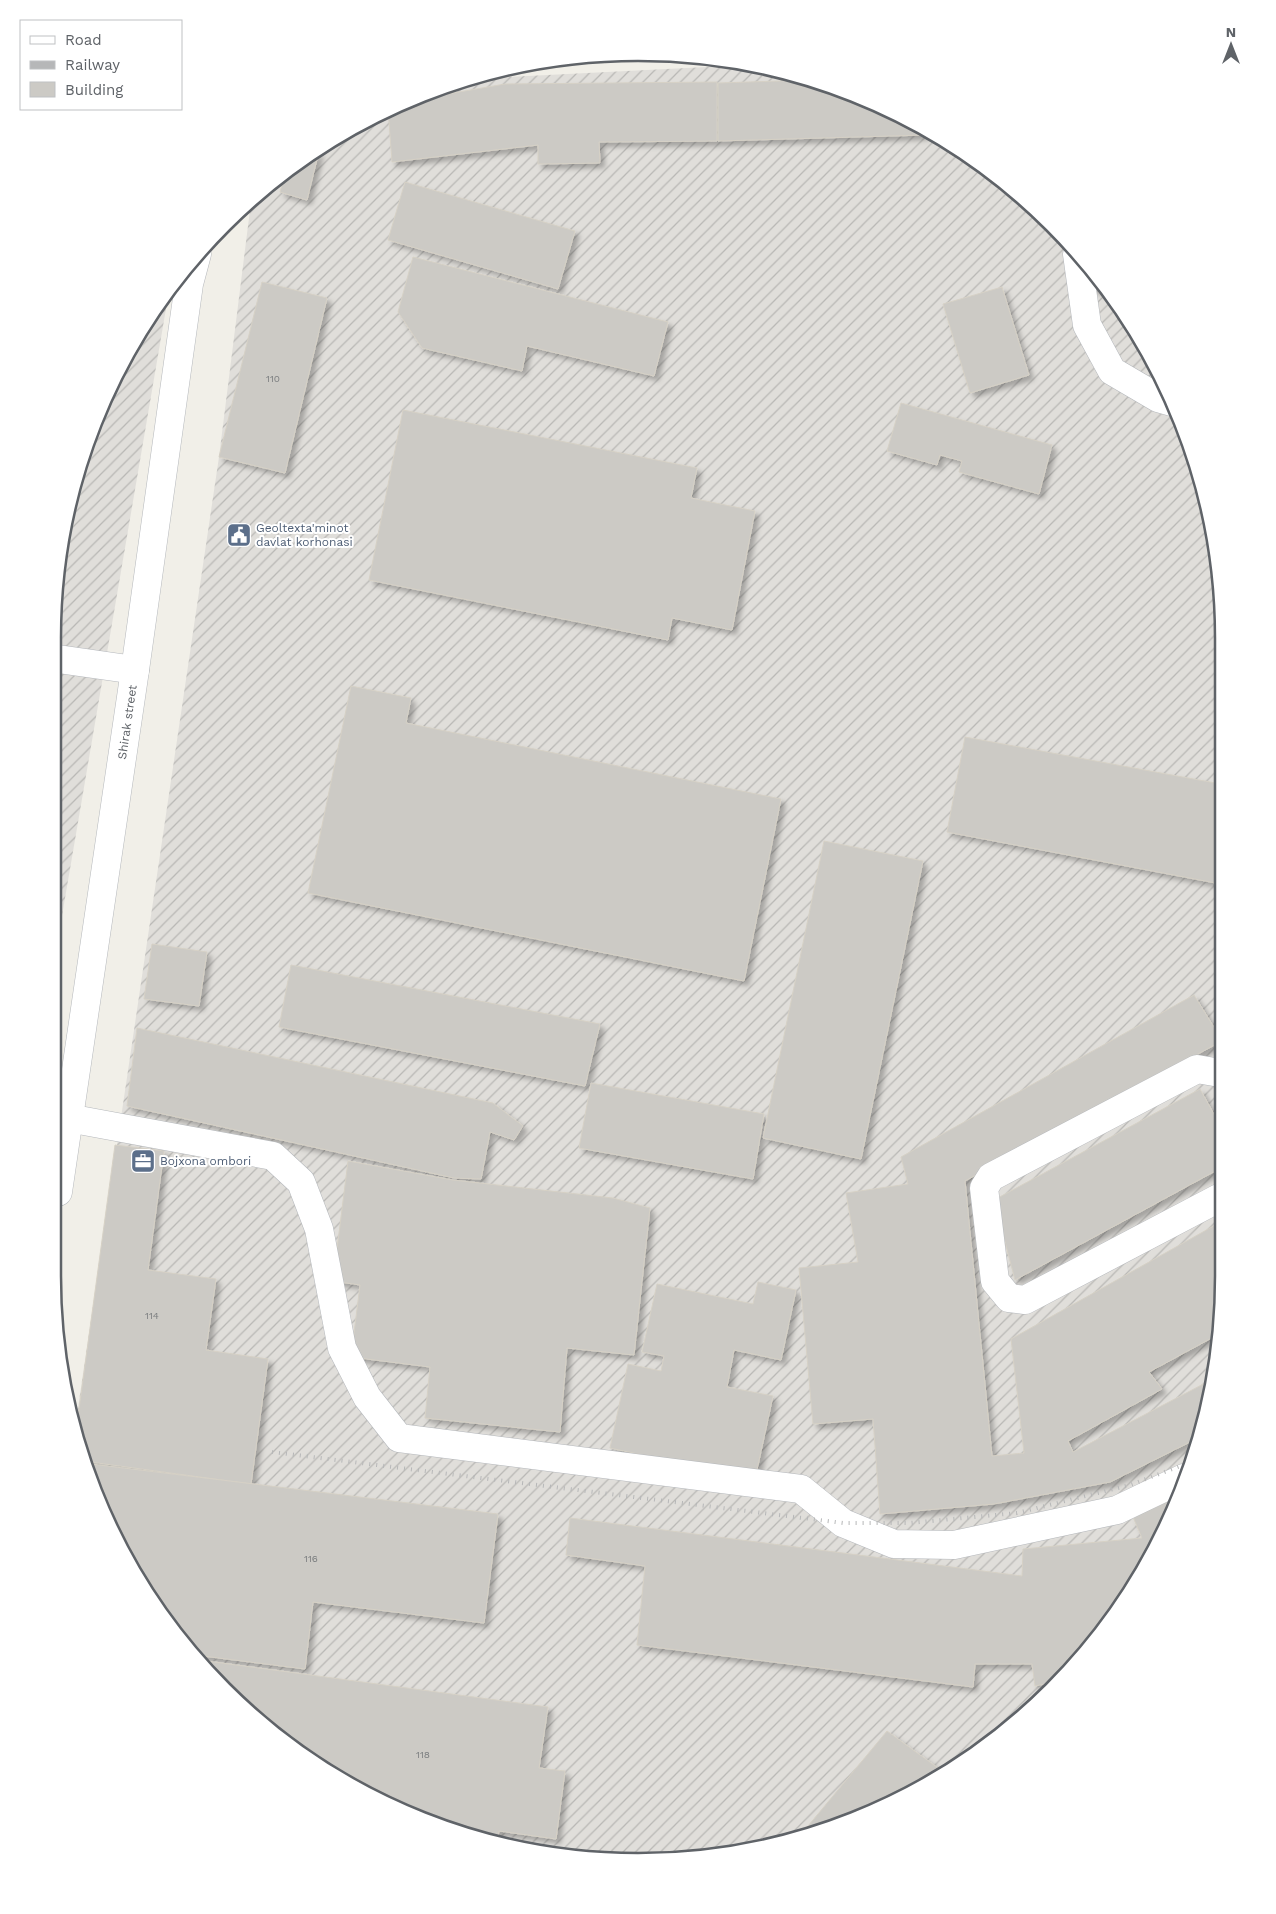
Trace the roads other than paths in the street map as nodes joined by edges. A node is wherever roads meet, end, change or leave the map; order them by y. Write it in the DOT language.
graph roads {
  1 [pos="1079,266"];
  2 [pos="192,272"];
  3 [pos="1163,399"];
  4 [pos="61,659"];
  5 [pos="135,670"];
  6 [pos="1215,1072"];
  7 [pos="68,1118"];
  8 [pos="61,1170"];
  9 [pos="1215,1200"];
  10 [pos="1177,1482"];
  1 -- 3 [label="street"];
  2 -- 5 [label="street, Shirak street"];
  4 -- 5 [label="street"];
  5 -- 7 [label="street, Shirak street"];
  6 -- 9 [label="street"];
  7 -- 8 [label="street, Shirak street"];
  7 -- 10 [label="street"];
}
